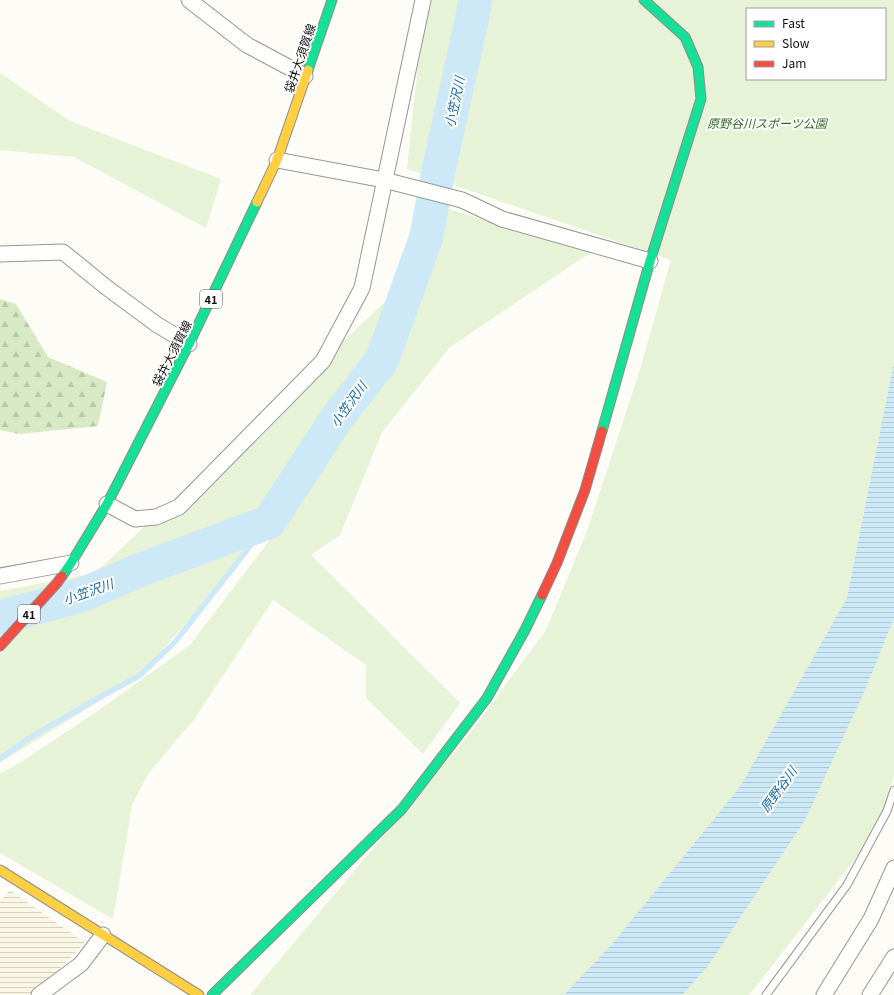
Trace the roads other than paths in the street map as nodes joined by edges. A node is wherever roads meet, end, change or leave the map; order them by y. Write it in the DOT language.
graph roads {
  1 [pos="189,0"];
  2 [pos="332,0"];
  3 [pos="423,0"];
  4 [pos="644,0"];
  5 [pos="306,76"];
  6 [pos="277,160"];
  7 [pos="384,180"];
  8 [pos="0,254"];
  9 [pos="650,261"];
  10 [pos="189,344"];
  11 [pos="107,504"];
  12 [pos="71,563"];
  13 [pos="0,576"];
  14 [pos="0,646"];
  15 [pos="894,790"];
  16 [pos="894,868"];
  17 [pos="0,870"];
  18 [pos="103,935"];
  19 [pos="894,957"];
  20 [pos="39,995"];
  21 [pos="199,995"];
  22 [pos="212,995"];
  23 [pos="766,995"];
  24 [pos="824,995"];
  25 [pos="870,995"];
  1 -- 5 [label="street"];
  2 -- 5 [label="street, 袋井大須賀線 / 41"];
  3 -- 7 [label="street"];
  4 -- 9 [label="street"];
  5 -- 6 [label="street, 袋井大須賀線 / 41"];
  6 -- 7 [label="street"];
  6 -- 10 [label="street, 袋井大須賀線 / 41"];
  7 -- 9 [label="street"];
  7 -- 11 [label="street"];
  8 -- 10 [label="street"];
  9 -- 22 [label="street"];
  10 -- 11 [label="street, 袋井大須賀線 / 41"];
  11 -- 12 [label="street, 袋井大須賀線 / 41"];
  12 -- 13 [label="street"];
  12 -- 14 [label="street, 袋井大須賀線 / 41"];
  15 -- 23 [label="lane"];
  16 -- 24 [label="street"];
  17 -- 18 [label="street"];
  18 -- 20 [label="street"];
  18 -- 21 [label="street"];
  19 -- 25 [label="street"];
}
